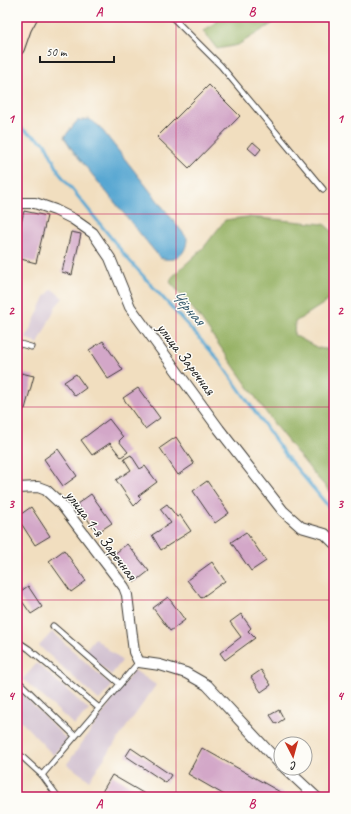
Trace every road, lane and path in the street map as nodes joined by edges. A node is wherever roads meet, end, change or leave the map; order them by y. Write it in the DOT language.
graph roads {
  1 [pos="172,17"];
  2 [pos="25,24"];
  3 [pos="17,48"];
  4 [pos="323,189"];
  5 [pos="17,203"];
  6 [pos="17,343"];
  7 [pos="31,347"];
  8 [pos="17,488"];
  9 [pos="334,543"];
  10 [pos="53,626"];
  11 [pos="17,641"];
  12 [pos="139,662"];
  13 [pos="19,682"];
  14 [pos="120,684"];
  15 [pos="99,708"];
  16 [pos="75,736"];
  17 [pos="17,752"];
  18 [pos="273,756"];
  19 [pos="42,775"];
  20 [pos="293,776"];
  21 [pos="58,797"];
  22 [pos="316,797"];
  1 -- 4 [label="lane"];
  2 -- 3 [label="street"];
  5 -- 9 [label="street, улица Заречная"];
  6 -- 7 [label="lane"];
  8 -- 12 [label="street, улица 1-я Заречная"];
  10 -- 14 [label="lane"];
  11 -- 15 [label="lane"];
  12 -- 14 [label="lane"];
  12 -- 18 [label="street"];
  13 -- 16 [label="lane"];
  14 -- 15 [label="lane"];
  15 -- 16 [label="lane"];
  16 -- 19 [label="lane"];
  17 -- 19 [label="lane"];
  19 -- 21 [label="lane"];
  20 -- 22 [label="street"];
}
